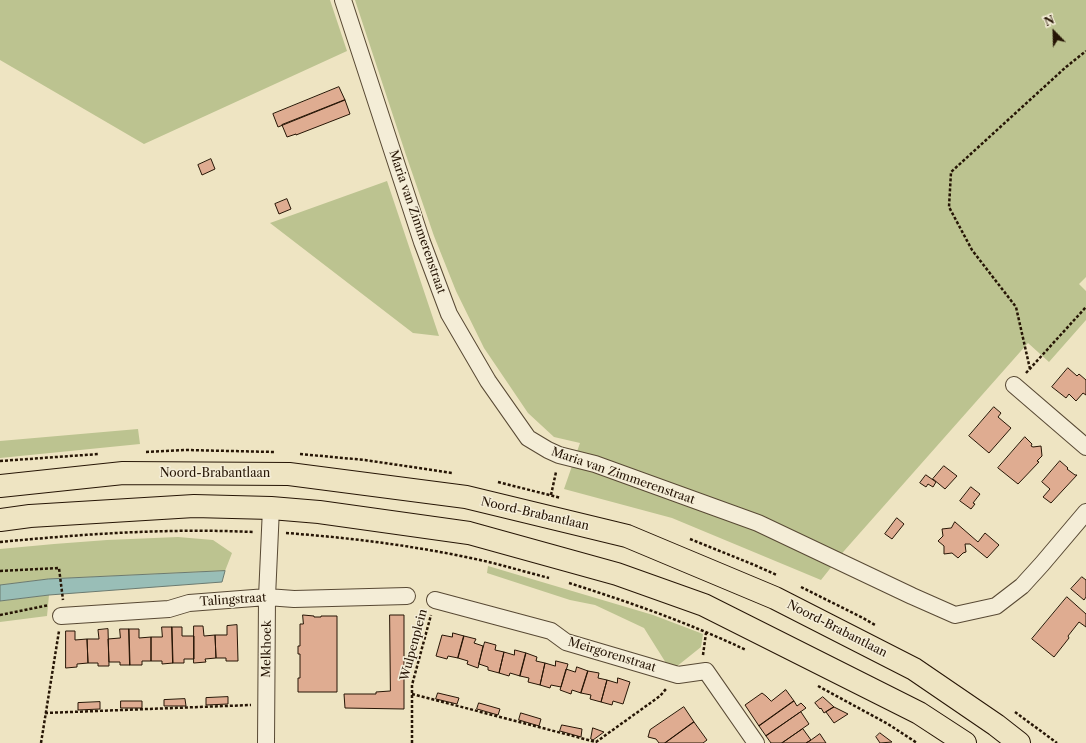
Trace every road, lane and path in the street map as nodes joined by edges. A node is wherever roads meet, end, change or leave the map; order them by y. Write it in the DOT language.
graph roads {
  1 [pos="343,0"];
  2 [pos="1086,51"];
  3 [pos="1086,307"];
  4 [pos="1014,384"];
  5 [pos="1086,447"];
  6 [pos="554,481"];
  7 [pos="0,486"];
  8 [pos="551,495"];
  9 [pos="270,508"];
  10 [pos="1086,512"];
  11 [pos="0,520"];
  12 [pos="270,532"];
  13 [pos="0,542"];
  14 [pos="0,571"];
  15 [pos="552,578"];
  16 [pos="567,582"];
  17 [pos="407,596"];
  18 [pos="267,597"];
  19 [pos="436,600"];
  20 [pos="62,609"];
  21 [pos="0,616"];
  22 [pos="706,633"];
  23 [pos="748,651"];
  24 [pos="706,670"];
  25 [pos="678,675"];
  26 [pos="816,686"];
  27 [pos="412,694"];
  28 [pos="266,704"];
  29 [pos="45,713"];
  30 [pos="41,743"];
  31 [pos="266,743"];
  32 [pos="412,743"];
  33 [pos="756,743"];
  34 [pos="916,743"];
  35 [pos="965,743"];
  36 [pos="1019,743"];
  1 -- 10 [label="street, Maria van Zimmerenstraat"];
  2 -- 3 [label="path"];
  4 -- 5 [label="street"];
  6 -- 8 [label="path"];
  7 -- 36 [label="main road, Noord-Brabantlaan"];
  9 -- 11 [label="main road"];
  9 -- 12 [label="street, Melkhoek"];
  9 -- 35 [label="main road"];
  12 -- 13 [label="path"];
  12 -- 15 [label="path"];
  12 -- 18 [label="street, Melkhoek"];
  14 -- 20 [label="path"];
  16 -- 22 [label="path"];
  17 -- 18 [label="street, Talingstraat"];
  18 -- 20 [label="street, Talingstraat"];
  18 -- 28 [label="street, Melkhoek"];
  19 -- 25 [label="street, Meirgorenstraat"];
  19 -- 27 [label="path, Wulpenplein"];
  20 -- 21 [label="path"];
  20 -- 29 [label="path"];
  22 -- 23 [label="path"];
  22 -- 24 [label="path"];
  24 -- 25 [label="street, Meirgorenstraat"];
  24 -- 33 [label="street"];
  25 -- 27 [label="path"];
  26 -- 34 [label="path"];
  27 -- 32 [label="path, Wulpenplein"];
  28 -- 29 [label="path"];
  28 -- 31 [label="street, Melkhoek"];
  29 -- 30 [label="path"];
}
